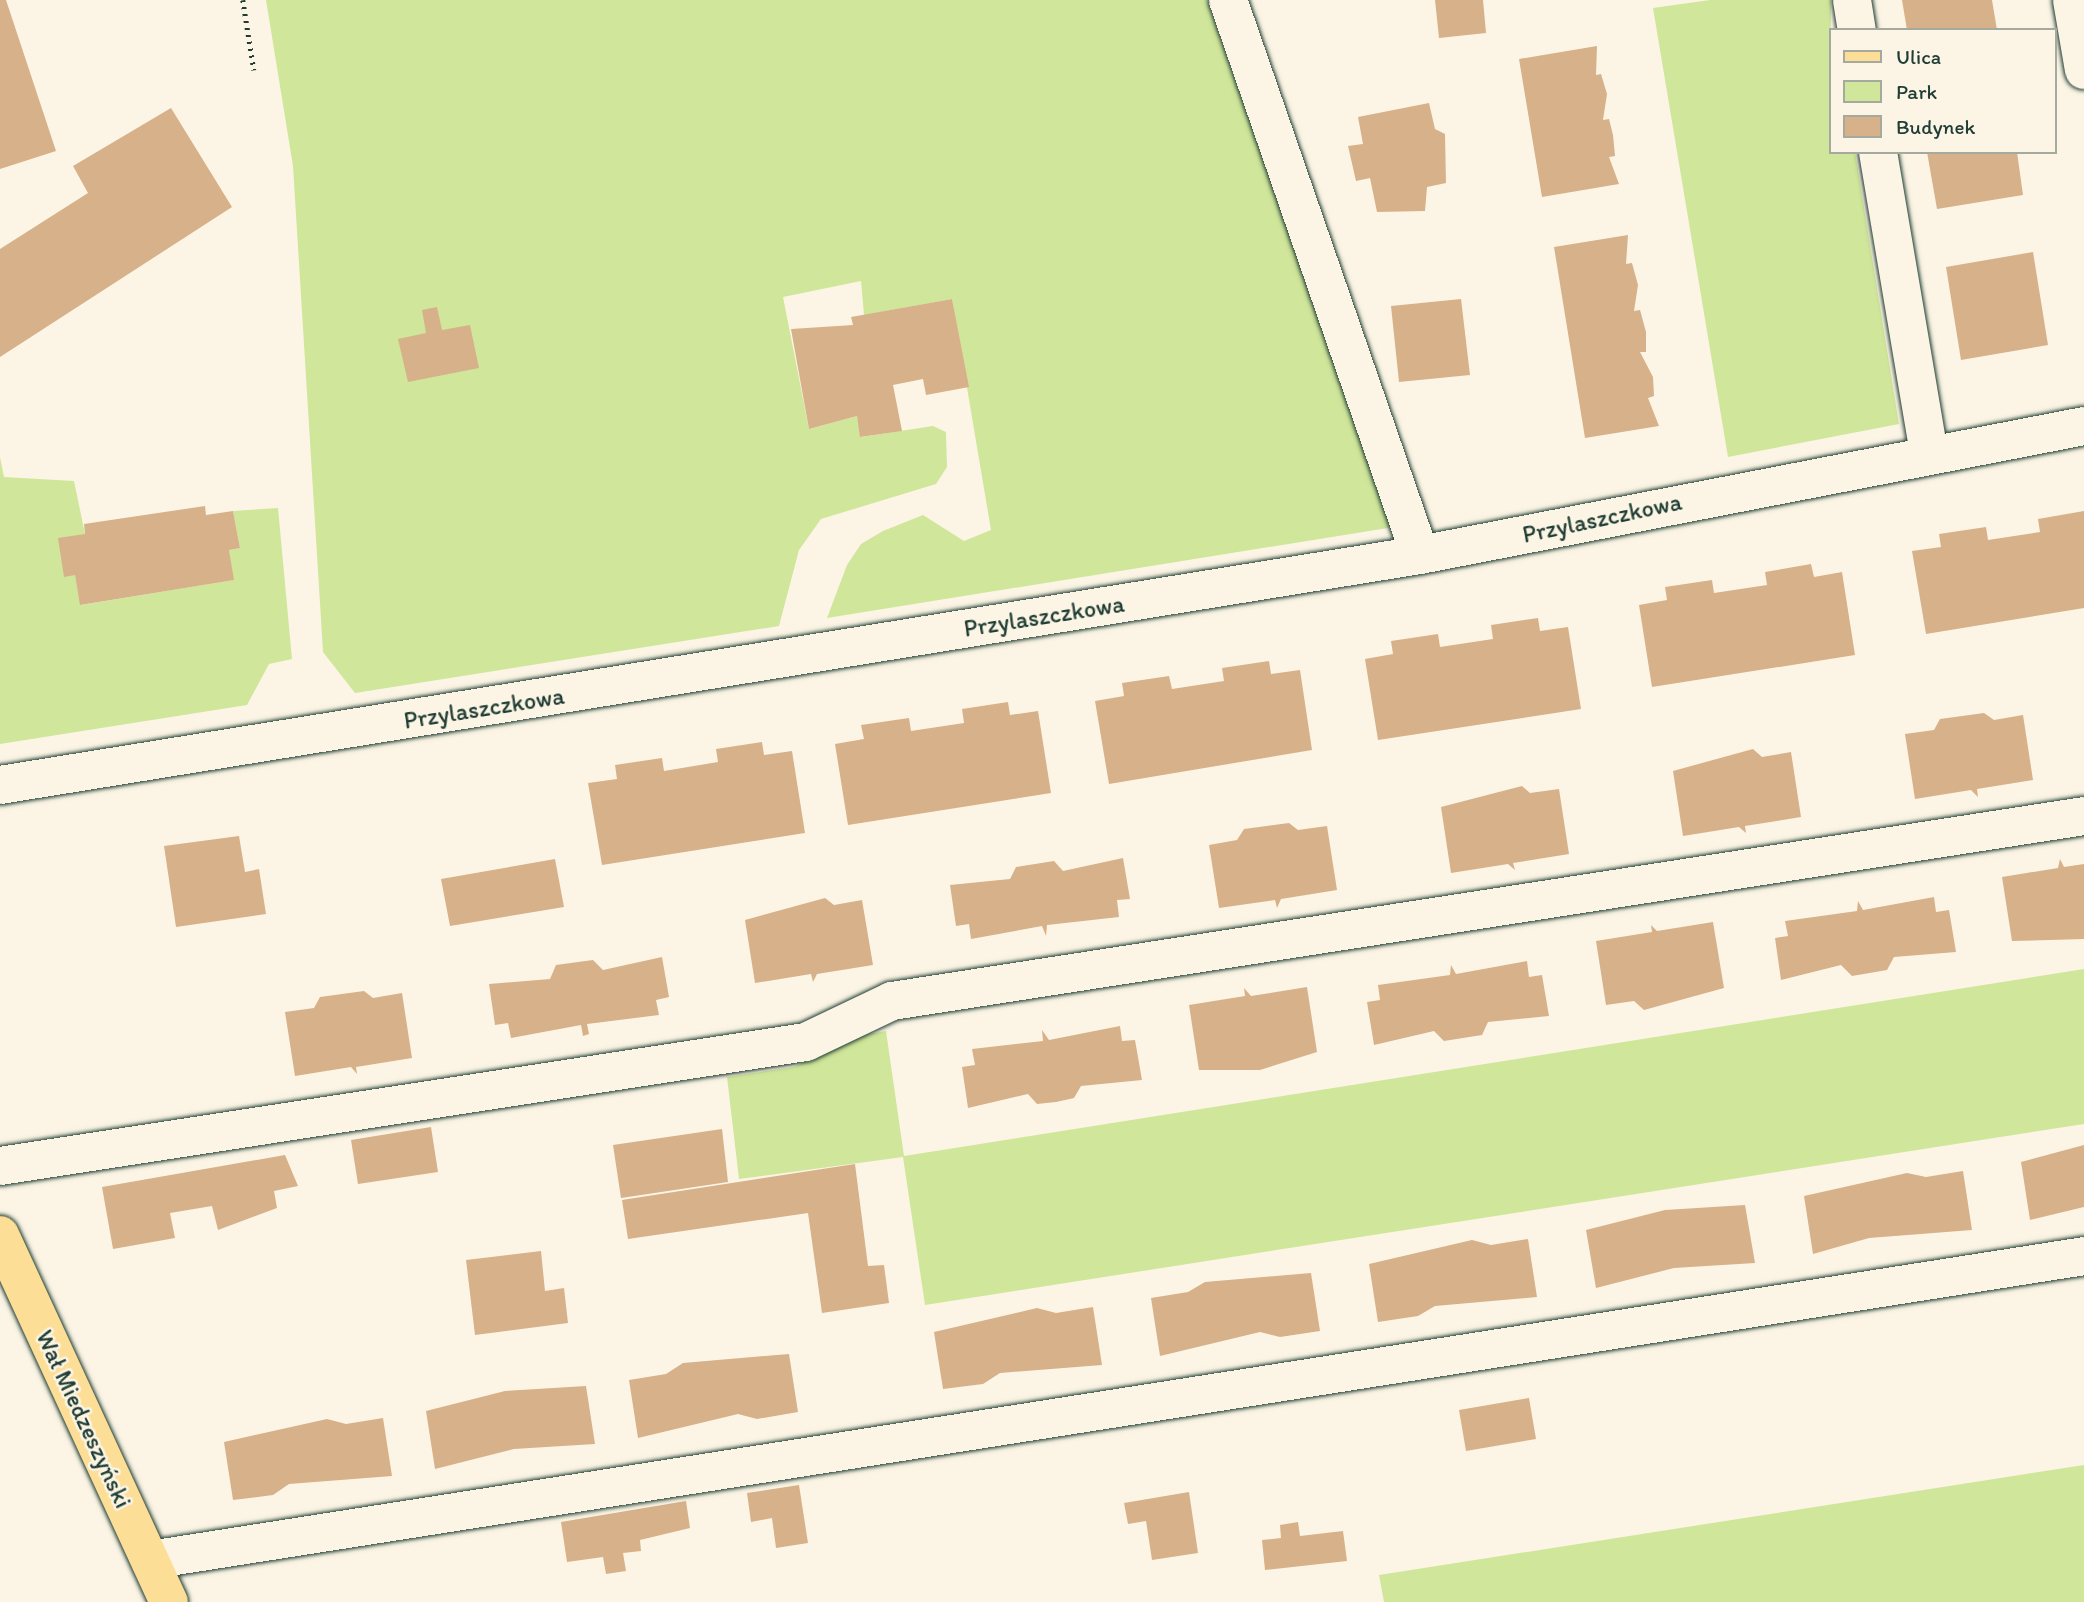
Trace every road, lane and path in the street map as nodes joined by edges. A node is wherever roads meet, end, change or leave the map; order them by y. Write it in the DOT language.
graph roads {
  1 [pos="243,0"];
  2 [pos="1228,0"];
  3 [pos="1852,0"];
  4 [pos="2072,0"];
  5 [pos="1857,28"];
  6 [pos="254,70"];
  7 [pos="2084,70"];
  8 [pos="1878,154"];
  9 [pos="2084,426"];
  10 [pos="1929,455"];
  11 [pos="1420,555"];
  12 [pos="0,785"];
  13 [pos="2084,816"];
  14 [pos="0,1166"];
  15 [pos="0,1235"];
  16 [pos="2084,1256"];
  17 [pos="150,1560"];
  18 [pos="169,1602"];
  1 -- 6 [label="path"];
  2 -- 11 [label="street"];
  3 -- 5 [label="street"];
  4 -- 7 [label="street"];
  8 -- 10 [label="street"];
  9 -- 10 [label="street, Przylaszczkowa"];
  10 -- 11 [label="street, Przylaszczkowa"];
  11 -- 12 [label="street, Przylaszczkowa"];
  13 -- 14 [label="street"];
  15 -- 17 [label="main road, Wał Miedzeszyński"];
  16 -- 17 [label="street"];
  17 -- 18 [label="main road, Wał Miedzeszyński"];
}
